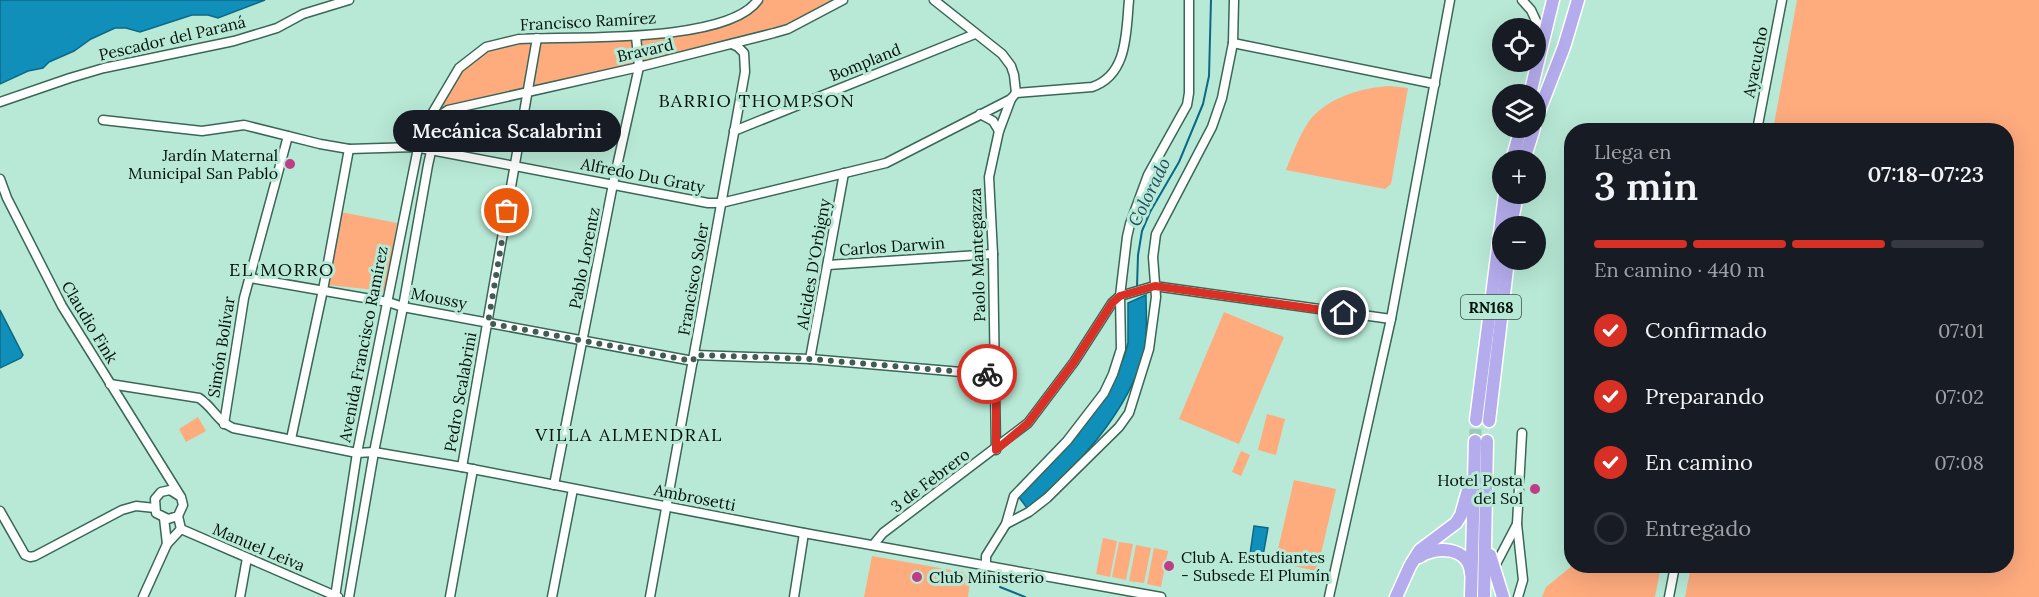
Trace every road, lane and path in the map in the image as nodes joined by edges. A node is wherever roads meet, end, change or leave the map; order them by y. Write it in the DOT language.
graph roads {
  1 [pos="349,0"];
  2 [pos="758,0"];
  3 [pos="843,0"];
  4 [pos="934,0"];
  5 [pos="1129,0"];
  6 [pos="1189,0"];
  7 [pos="1234,0"];
  8 [pos="1450,0"];
  9 [pos="1522,0"];
  10 [pos="1553,0"];
  11 [pos="1578,0"];
  12 [pos="1782,0"];
  13 [pos="1535,18"];
  14 [pos="1546,30"];
  15 [pos="975,34"];
  16 [pos="636,36"];
  17 [pos="537,38"];
  18 [pos="1233,43"];
  19 [pos="731,44"];
  20 [pos="639,67"];
  21 [pos="1435,84"];
  22 [pos="527,91"];
  23 [pos="1546,93"];
  24 [pos="1014,96"];
  25 [pos="439,101"];
  26 [pos="0,102"];
  27 [pos="447,110"];
  28 [pos="980,114"];
  29 [pos="103,120"];
  30 [pos="1759,123"];
  31 [pos="734,131"];
  32 [pos="999,131"];
  33 [pos="288,136"];
  34 [pos="350,148"];
  35 [pos="418,148"];
  36 [pos="431,150"];
  37 [pos="514,166"];
  38 [pos="844,173"];
  39 [pos="0,179"];
  40 [pos="613,184"];
  41 [pos="721,203"];
  42 [pos="993,254"];
  43 [pos="828,265"];
  44 [pos="1498,270"];
  45 [pos="1506,270"];
  46 [pos="250,278"];
  47 [pos="1151,286"];
  48 [pos="323,290"];
  49 [pos="1124,295"];
  50 [pos="388,302"];
  51 [pos="404,307"];
  52 [pos="1391,319"];
  53 [pos="488,323"];
  54 [pos="584,340"];
  55 [pos="694,358"];
  56 [pos="810,359"];
  57 [pos="996,375"];
  58 [pos="110,384"];
  59 [pos="224,424"];
  60 [pos="1522,433"];
  61 [pos="291,439"];
  62 [pos="996,450"];
  63 [pos="374,452"];
  64 [pos="357,453"];
  65 [pos="462,467"];
  66 [pos="473,469"];
  67 [pos="1474,470"];
  68 [pos="166,474"];
  69 [pos="554,485"];
  70 [pos="573,489"];
  71 [pos="161,492"];
  72 [pos="181,497"];
  73 [pos="666,507"];
  74 [pos="154,508"];
  75 [pos="0,511"];
  76 [pos="178,516"];
  77 [pos="164,518"];
  78 [pos="1006,524"];
  79 [pos="1517,524"];
  80 [pos="181,529"];
  81 [pos="804,533"];
  82 [pos="167,544"];
  83 [pos="1486,544"];
  84 [pos="873,545"];
  85 [pos="247,558"];
  86 [pos="987,566"];
  87 [pos="1410,566"];
  88 [pos="1494,568"];
  89 [pos="1674,573"];
  90 [pos="1484,591"];
  91 [pos="1471,592"];
  92 [pos="336,596"];
  93 [pos="142,597"];
  94 [pos="240,597"];
  95 [pos="349,597"];
  96 [pos="450,597"];
  97 [pos="552,597"];
  98 [pos="650,597"];
  99 [pos="794,597"];
  100 [pos="1161,597"];
  101 [pos="1329,597"];
  102 [pos="1396,597"];
  103 [pos="1503,597"];
  104 [pos="1518,597"];
  105 [pos="1669,597"];
  1 -- 26 [label="street, Pescador del Paraná"];
  2 -- 16 [label="street, Francisco Ramírez"];
  3 -- 19 [label="street, Bravard"];
  4 -- 15 [label="street"];
  5 -- 24 [label="street"];
  6 -- 49 [label="street"];
  7 -- 18 [label="street"];
  8 -- 21 [label="street"];
  9 -- 13 [label="street"];
  10 -- 14 [label="highway"];
  11 -- 23 [label="highway"];
  12 -- 30 [label="street, Ayacucho"];
  15 -- 24 [label="street"];
  15 -- 31 [label="street, Bompland"];
  16 -- 17 [label="street, Francisco Ramírez"];
  16 -- 20 [label="street, Pablo Lorentz"];
  17 -- 22 [label="street, Pedro Scalabrini"];
  17 -- 25 [label="street, Francisco Ramírez"];
  18 -- 21 [label="street"];
  18 -- 47 [label="street"];
  19 -- 20 [label="street, Bravard"];
  19 -- 31 [label="street, Francisco Soler"];
  20 -- 22 [label="street, Bravard"];
  20 -- 40 [label="street, Pablo Lorentz"];
  21 -- 52 [label="street"];
  22 -- 27 [label="street, Bravard"];
  22 -- 37 [label="street, Pedro Scalabrini"];
  24 -- 28 [label="street, Alfredo Du Graty"];
  24 -- 32 [label="street, Paolo Mantegazza"];
  25 -- 35 [label="street, Avenida Francisco Ramírez"];
  27 -- 36 [label="street, Avenida Francisco Ramírez"];
  28 -- 32 [label="street"];
  28 -- 38 [label="street, Alfredo Du Graty"];
  29 -- 33 [label="street, Alfredo Du Graty"];
  31 -- 41 [label="street, Francisco Soler"];
  32 -- 42 [label="street, Paolo Mantegazza"];
  33 -- 34 [label="street, Alfredo Du Graty"];
  33 -- 46 [label="street, Simón Bolívar"];
  34 -- 35 [label="street, Alfredo Du Graty"];
  34 -- 48 [label="street"];
  35 -- 36 [label="street, Alfredo Du Graty"];
  35 -- 50 [label="street, Avenida Francisco Ramírez"];
  36 -- 37 [label="street, Alfredo Du Graty"];
  36 -- 51 [label="street, Avenida Francisco Ramírez"];
  37 -- 40 [label="street, Alfredo Du Graty"];
  37 -- 53 [label="street, Pedro Scalabrini"];
  38 -- 41 [label="street, Alfredo Du Graty"];
  38 -- 43 [label="street, Alcides D'Orbigny"];
  39 -- 58 [label="street, Claudio Fink"];
  40 -- 41 [label="street, Alfredo Du Graty"];
  40 -- 54 [label="street, Pablo Lorentz"];
  41 -- 55 [label="street, Francisco Soler"];
  42 -- 43 [label="street, Carlos Darwin"];
  42 -- 57 [label="street, Paolo Mantegazza"];
  43 -- 56 [label="street, Alcides D'Orbigny"];
  44 -- 45 [label="highway, RN168"];
  46 -- 48 [label="street, Moussy"];
  46 -- 59 [label="street, Simón Bolívar"];
  47 -- 49 [label="street"];
  47 -- 52 [label="street"];
  47 -- 78 [label="street"];
  48 -- 50 [label="street, Moussy"];
  48 -- 61 [label="street"];
  49 -- 62 [label="street, 3 de Febrero"];
  49 -- 78 [label="street"];
  50 -- 51 [label="street, Moussy"];
  50 -- 64 [label="street, Avenida Francisco Ramírez"];
  51 -- 53 [label="street, Moussy"];
  51 -- 63 [label="street, Avenida Francisco Ramírez"];
  52 -- 101 [label="street"];
  53 -- 54 [label="street, Moussy"];
  53 -- 65 [label="street, Pedro Scalabrini"];
  54 -- 55 [label="street, Moussy"];
  54 -- 69 [label="street, Pablo Lorentz"];
  55 -- 56 [label="street, Moussy"];
  55 -- 73 [label="street, Francisco Soler"];
  56 -- 57 [label="street, Moussy"];
  57 -- 62 [label="street, Paolo Mantegazza"];
  58 -- 59 [label="street"];
  58 -- 68 [label="street, Claudio Fink"];
  59 -- 61 [label="street, Ambrosetti"];
  60 -- 79 [label="street"];
  61 -- 64 [label="street, Ambrosetti"];
  62 -- 84 [label="street, 3 de Febrero"];
  63 -- 64 [label="street, Ambrosetti"];
  63 -- 65 [label="street, Ambrosetti"];
  63 -- 95 [label="street, Avenida Francisco Ramírez"];
  64 -- 92 [label="street, Avenida Francisco Ramírez"];
  65 -- 66 [label="street, Ambrosetti"];
  66 -- 69 [label="street, Ambrosetti"];
  66 -- 96 [label="street, Pedro Scalabrini"];
  67 -- 83 [label="highway"];
  67 -- 87 [label="highway"];
  67 -- 91 [label="highway"];
  68 -- 71 [label="street"];
  68 -- 72 [label="street, Claudio Fink"];
  69 -- 70 [label="street, Ambrosetti"];
  70 -- 73 [label="street, Ambrosetti"];
  70 -- 97 [label="street"];
  71 -- 72 [label="street"];
  71 -- 74 [label="street"];
  72 -- 76 [label="street"];
  73 -- 81 [label="street, Ambrosetti"];
  73 -- 98 [label="street, Francisco Soler"];
  74 -- 75 [label="street"];
  74 -- 77 [label="street"];
  76 -- 77 [label="street"];
  76 -- 80 [label="street"];
  77 -- 82 [label="street"];
  78 -- 86 [label="street"];
  79 -- 88 [label="street"];
  79 -- 104 [label="street"];
  80 -- 82 [label="street"];
  80 -- 85 [label="street, Manuel Leiva"];
  81 -- 84 [label="street, Ambrosetti"];
  81 -- 99 [label="street"];
  82 -- 93 [label="street"];
  83 -- 88 [label="highway"];
  83 -- 90 [label="highway"];
  84 -- 86 [label="street, Ambrosetti"];
  85 -- 92 [label="street, Manuel Leiva"];
  85 -- 94 [label="street"];
  86 -- 100 [label="street, Ambrosetti"];
  87 -- 91 [label="highway"];
  87 -- 102 [label="highway"];
  88 -- 90 [label="street"];
  88 -- 103 [label="highway"];
  89 -- 105 [label="street"];
}
